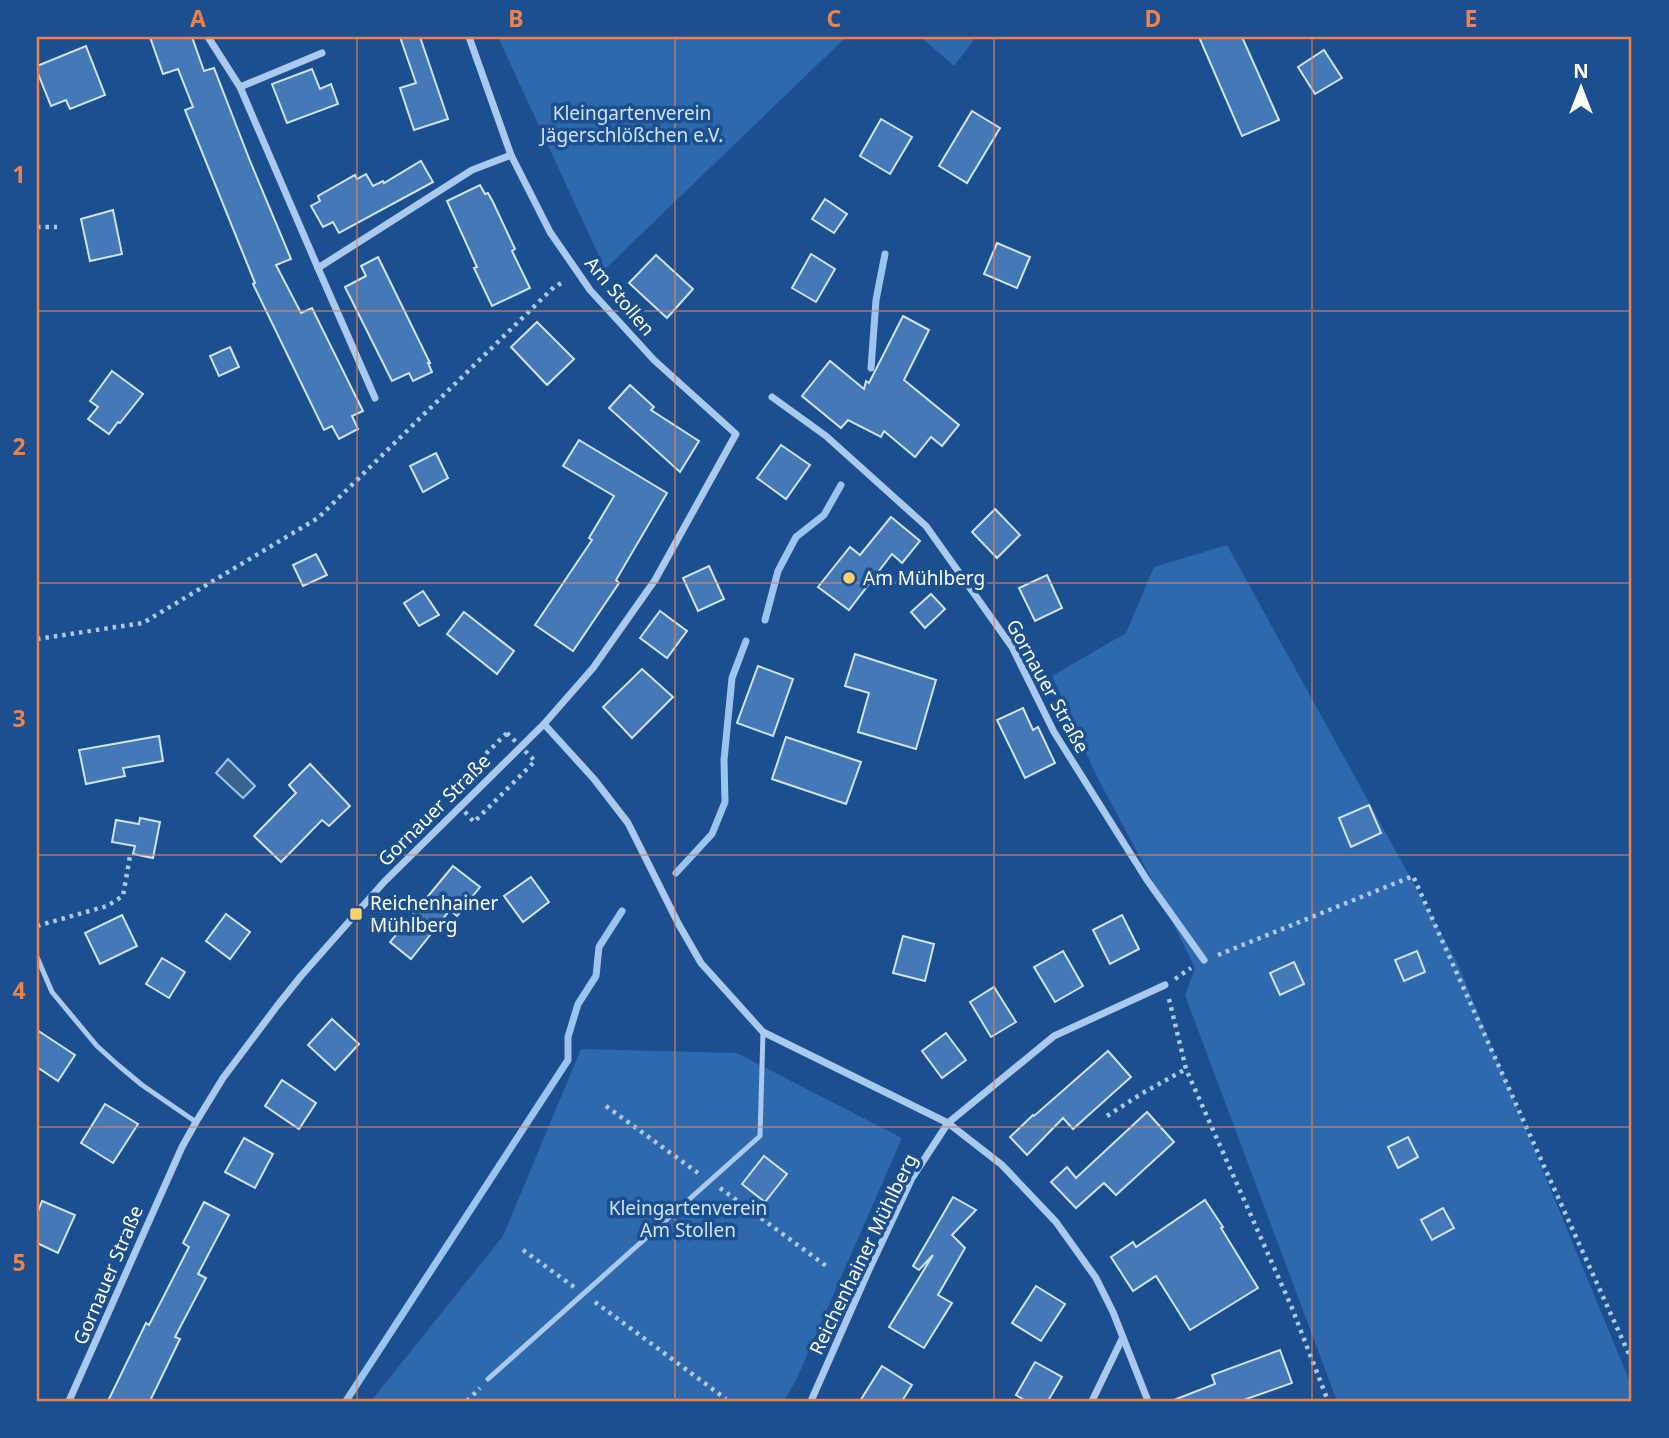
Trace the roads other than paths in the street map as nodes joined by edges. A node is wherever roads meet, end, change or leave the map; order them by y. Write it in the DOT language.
graph roads {
  1 [pos="208,37"];
  2 [pos="468,37"];
  3 [pos="322,53"];
  4 [pos="240,87"];
  5 [pos="511,155"];
  6 [pos="317,268"];
  7 [pos="772,397"];
  8 [pos="375,398"];
  9 [pos="737,434"];
  10 [pos="544,724"];
  11 [pos="37,957"];
  12 [pos="1204,960"];
  13 [pos="1165,985"];
  14 [pos="763,1032"];
  15 [pos="196,1122"];
  16 [pos="948,1123"];
  17 [pos="1122,1339"];
  18 [pos="488,1380"];
  19 [pos="69,1401"];
  20 [pos="811,1401"];
  21 [pos="1092,1401"];
  22 [pos="1148,1401"];
  1 -- 4 [label="street"];
  2 -- 5 [label="street, Am Stollen"];
  3 -- 4 [label="street"];
  4 -- 6 [label="street"];
  5 -- 6 [label="street"];
  5 -- 9 [label="street, Am Stollen"];
  6 -- 8 [label="street"];
  7 -- 12 [label="street, Gornauer Straße"];
  9 -- 10 [label="street, Gornauer Straße"];
  10 -- 14 [label="street"];
  10 -- 15 [label="street, Gornauer Straße"];
  11 -- 15 [label="lane"];
  13 -- 16 [label="street, Reichenhainer Mühlberg"];
  14 -- 16 [label="street"];
  14 -- 18 [label="lane"];
  15 -- 19 [label="street, Gornauer Straße"];
  16 -- 17 [label="street"];
  16 -- 20 [label="street, Reichenhainer Mühlberg"];
  17 -- 21 [label="street"];
  17 -- 22 [label="street"];
}
